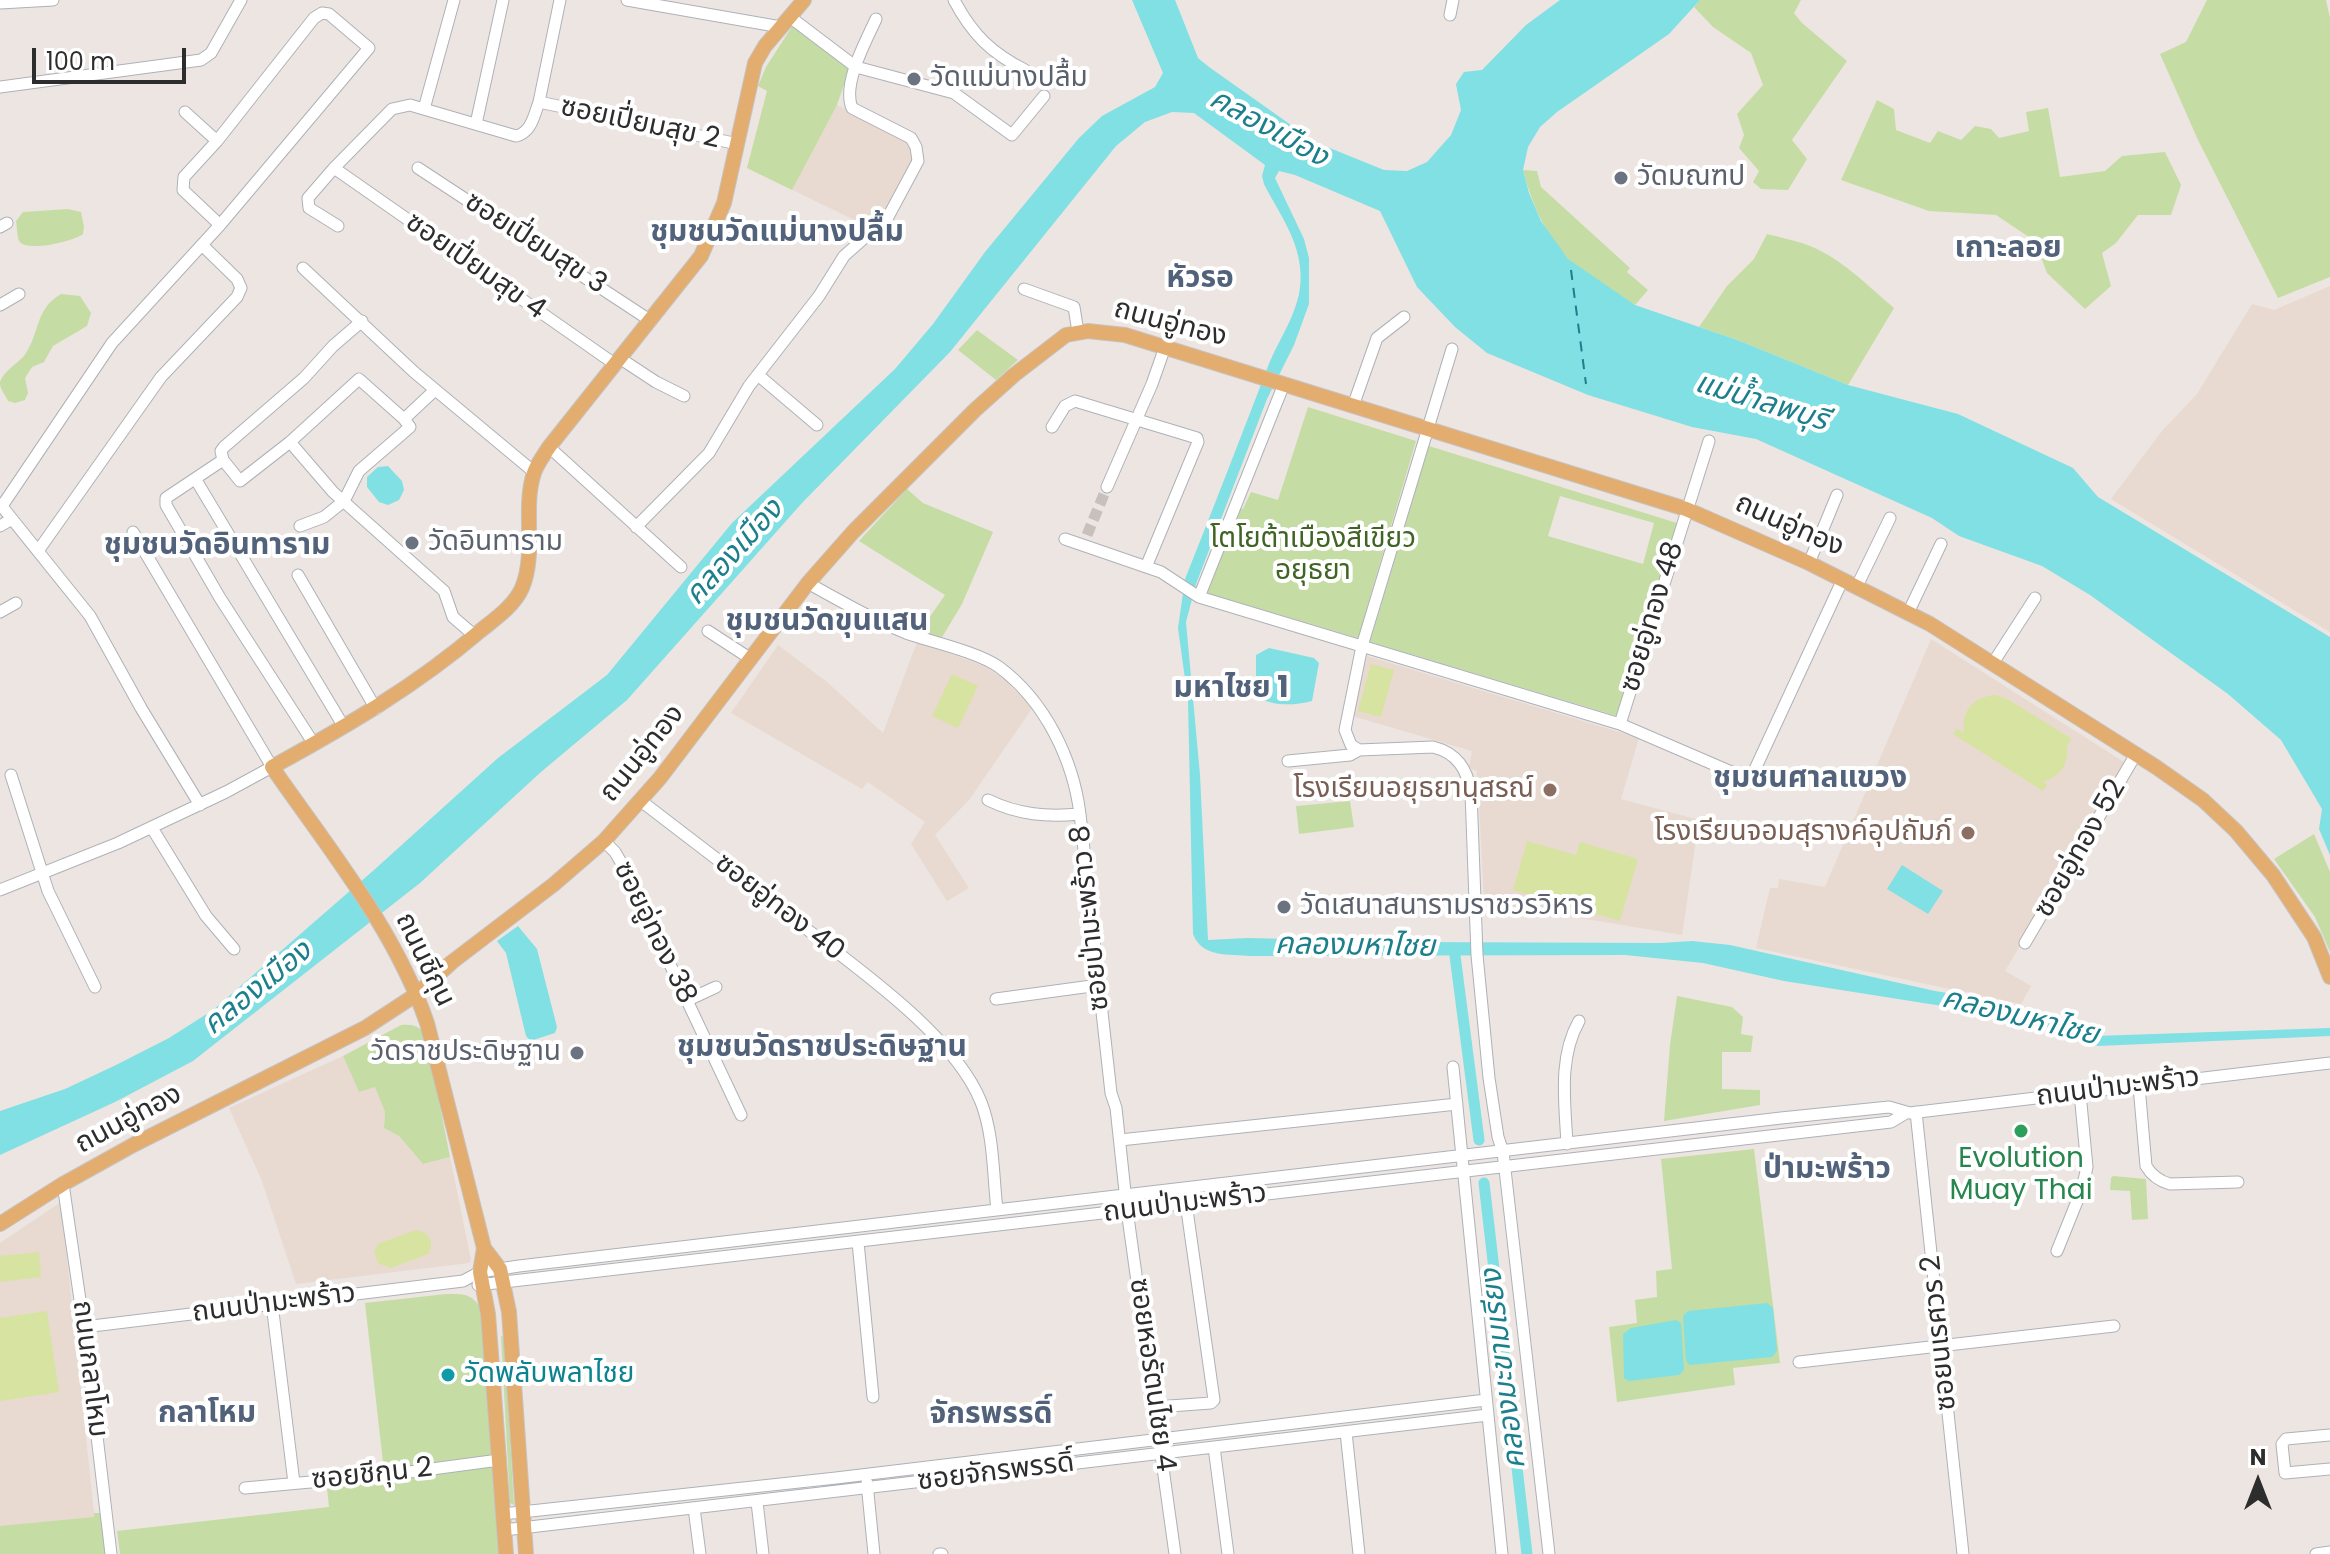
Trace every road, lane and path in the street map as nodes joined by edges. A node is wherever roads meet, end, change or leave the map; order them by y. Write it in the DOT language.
graph roads {
  1 [pos="38,0"];
  2 [pos="53,0"];
  3 [pos="241,0"];
  4 [pos="454,0"];
  5 [pos="503,0"];
  6 [pos="560,0"];
  7 [pos="627,0"];
  8 [pos="804,0"];
  9 [pos="954,0"];
  10 [pos="1453,0"];
  11 [pos="0,3"];
  12 [pos="1450,15"];
  13 [pos="876,19"];
  14 [pos="785,22"];
  15 [pos="856,67"];
  16 [pos="1025,70"];
  17 [pos="0,87"];
  18 [pos="1044,96"];
  19 [pos="539,102"];
  20 [pos="424,109"];
  21 [pos="185,112"];
  22 [pos="476,124"];
  23 [pos="217,141"];
  24 [pos="738,144"];
  25 [pos="334,168"];
  26 [pos="418,168"];
  27 [pos="220,225"];
  28 [pos="338,226"];
  29 [pos="203,246"];
  30 [pos="303,268"];
  31 [pos="1024,289"];
  32 [pos="19,294"];
  33 [pos="0,305"];
  34 [pos="1404,317"];
  35 [pos="362,321"];
  36 [pos="651,321"];
  37 [pos="1078,332"];
  38 [pos="1165,347"];
  39 [pos="1452,349"];
  40 [pos="618,362"];
  41 [pos="758,375"];
  42 [pos="1275,381"];
  43 [pos="435,390"];
  44 [pos="684,396"];
  45 [pos="1353,406"];
  46 [pos="1138,418"];
  47 [pos="404,419"];
  48 [pos="817,425"];
  49 [pos="1052,427"];
  50 [pos="1426,429"];
  51 [pos="1709,441"];
  52 [pos="290,442"];
  53 [pos="549,447"];
  54 [pos="223,460"];
  55 [pos="534,472"];
  56 [pos="196,480"];
  57 [pos="1107,487"];
  58 [pos="1837,495"];
  59 [pos="344,501"];
  60 [pos="1,505"];
  61 [pos="1686,509"];
  62 [pos="1890,518"];
  63 [pos="12,519"];
  64 [pos="0,526"];
  65 [pos="300,526"];
  66 [pos="636,527"];
  67 [pos="133,532"];
  68 [pos="1065,539"];
  69 [pos="1941,544"];
  70 [pos="38,551"];
  71 [pos="1809,563"];
  72 [pos="681,567"];
  73 [pos="1146,567"];
  74 [pos="298,575"];
  75 [pos="1843,579"];
  76 [pos="808,583"];
  77 [pos="1857,586"];
  78 [pos="1196,596"];
  79 [pos="2035,598"];
  80 [pos="16,603"];
  81 [pos="0,612"];
  82 [pos="1908,613"];
  83 [pos="708,631"];
  84 [pos="475,636"];
  85 [pos="1362,646"];
  86 [pos="751,659"];
  87 [pos="1993,663"];
  88 [pos="376,709"];
  89 [pos="1620,724"];
  90 [pos="344,727"];
  91 [pos="314,744"];
  92 [pos="1359,750"];
  93 [pos="2136,754"];
  94 [pos="1288,761"];
  95 [pos="272,767"];
  96 [pos="11,775"];
  97 [pos="988,800"];
  98 [pos="641,801"];
  99 [pos="200,805"];
  100 [pos="1080,814"];
  101 [pos="152,828"];
  102 [pos="604,841"];
  103 [pos="43,873"];
  104 [pos="0,890"];
  105 [pos="2025,943"];
  106 [pos="234,949"];
  107 [pos="2330,977"];
  108 [pos="1099,985"];
  109 [pos="95,987"];
  110 [pos="716,987"];
  111 [pos="417,994"];
  112 [pos="996,999"];
  113 [pos="688,1000"];
  114 [pos="1579,1021"];
  115 [pos="2330,1063"];
  116 [pos="1453,1067"];
  117 [pos="2139,1086"];
  118 [pos="2080,1093"];
  119 [pos="1457,1104"];
  120 [pos="1911,1112"];
  121 [pos="741,1115"];
  122 [pos="1667,1132"];
  123 [pos="1120,1140"];
  124 [pos="1567,1144"];
  125 [pos="1668,1148"];
  126 [pos="1503,1152"];
  127 [pos="1461,1157"];
  128 [pos="1505,1167"];
  129 [pos="1463,1171"];
  130 [pos="2238,1182"];
  131 [pos="63,1184"];
  132 [pos="1126,1195"];
  133 [pos="1186,1203"];
  134 [pos="997,1210"];
  135 [pos="1127,1210"];
  136 [pos="0,1224"];
  137 [pos="858,1242"];
  138 [pos="484,1248"];
  139 [pos="2057,1251"];
  140 [pos="502,1276"];
  141 [pos="482,1279"];
  142 [pos="272,1304"];
  143 [pos="2114,1326"];
  144 [pos="84,1327"];
  145 [pos="1941,1347"];
  146 [pos="1799,1362"];
  147 [pos="873,1397"];
  148 [pos="1486,1400"];
  149 [pos="1156,1407"];
  150 [pos="1410,1409"];
  151 [pos="1488,1415"];
  152 [pos="1300,1422"];
  153 [pos="1412,1424"];
  154 [pos="1346,1432"];
  155 [pos="2330,1435"];
  156 [pos="1302,1437"];
  157 [pos="1160,1438"];
  158 [pos="1214,1447"];
  159 [pos="1064,1449"];
  160 [pos="1162,1454"];
  161 [pos="499,1460"];
  162 [pos="1066,1465"];
  163 [pos="2330,1469"];
  164 [pos="866,1474"];
  165 [pos="294,1483"];
  166 [pos="245,1488"];
  167 [pos="868,1488"];
  168 [pos="660,1496"];
  169 [pos="757,1502"];
  170 [pos="694,1508"];
  171 [pos="523,1512"];
  172 [pos="661,1512"];
  173 [pos="503,1514"];
  174 [pos="524,1528"];
  175 [pos="504,1530"];
  176 [pos="2330,1552"];
  177 [pos="111,1554"];
  178 [pos="506,1554"];
  179 [pos="526,1554"];
  180 [pos="700,1554"];
  181 [pos="763,1554"];
  182 [pos="874,1554"];
  183 [pos="1175,1554"];
  184 [pos="1228,1554"];
  185 [pos="1359,1554"];
  186 [pos="1502,1554"];
  187 [pos="1549,1554"];
  188 [pos="1963,1554"];
  189 [pos="2316,1554"];
  1 -- 2 [label="street"];
  1 -- 11 [label="street"];
  3 -- 17 [label="street"];
  4 -- 20 [label="street"];
  5 -- 22 [label="street"];
  6 -- 19 [label="street"];
  7 -- 14 [label="street"];
  8 -- 14 [label="main road"];
  9 -- 16 [label="street"];
  10 -- 12 [label="street"];
  13 -- 15 [label="street"];
  14 -- 15 [label="street"];
  14 -- 24 [label="main road"];
  15 -- 18 [label="street"];
  15 -- 41 [label="street"];
  19 -- 22 [label="street, ซอยเปี่ยมสุข 2"];
  19 -- 24 [label="street, ซอยเปี่ยมสุข 2"];
  20 -- 22 [label="street, ซอยเปี่ยมสุข 2"];
  20 -- 25 [label="street"];
  21 -- 23 [label="street"];
  23 -- 27 [label="street"];
  23 -- 27 [label="street"];
  24 -- 36 [label="main road"];
  25 -- 28 [label="street"];
  25 -- 40 [label="street, ซอยเปี่ยมสุข 4"];
  26 -- 36 [label="street, ซอยเปี่ยมสุข 3"];
  27 -- 29 [label="street"];
  29 -- 60 [label="street"];
  29 -- 70 [label="street"];
  30 -- 35 [label="street"];
  31 -- 37 [label="street"];
  32 -- 33 [label="street"];
  34 -- 45 [label="street"];
  35 -- 43 [label="street"];
  35 -- 54 [label="street"];
  36 -- 40 [label="main road"];
  37 -- 38 [label="main road, ถนนอู่ทอง"];
  37 -- 76 [label="main road, ถนนอู่ทอง"];
  38 -- 42 [label="main road, ถนนอู่ทอง"];
  38 -- 46 [label="street"];
  39 -- 50 [label="street"];
  40 -- 44 [label="street, ซอยเปี่ยมสุข 4"];
  40 -- 53 [label="main road"];
  41 -- 48 [label="street"];
  41 -- 66 [label="street"];
  42 -- 45 [label="main road, ถนนอู่ทอง"];
  42 -- 78 [label="street"];
  43 -- 47 [label="street"];
  43 -- 55 [label="street"];
  45 -- 50 [label="main road, ถนนอู่ทอง"];
  46 -- 49 [label="street"];
  46 -- 57 [label="street"];
  46 -- 73 [label="street"];
  47 -- 52 [label="street"];
  47 -- 59 [label="street"];
  50 -- 61 [label="main road, ถนนอู่ทอง"];
  50 -- 85 [label="street"];
  51 -- 61 [label="street, ซอยอู่ทอง 48"];
  52 -- 54 [label="street"];
  52 -- 59 [label="street"];
  53 -- 55 [label="main road"];
  53 -- 66 [label="street"];
  54 -- 56 [label="street"];
  55 -- 84 [label="main road"];
  56 -- 90 [label="street"];
  56 -- 91 [label="street"];
  58 -- 71 [label="street"];
  59 -- 65 [label="street"];
  59 -- 84 [label="street"];
  60 -- 63 [label="street"];
  61 -- 71 [label="main road, ถนนอู่ทอง"];
  61 -- 89 [label="street, ซอยอู่ทอง 48"];
  62 -- 77 [label="street"];
  63 -- 64 [label="street"];
  63 -- 70 [label="street"];
  66 -- 72 [label="street"];
  67 -- 95 [label="street"];
  68 -- 73 [label="street"];
  69 -- 82 [label="street"];
  70 -- 99 [label="street"];
  71 -- 75 [label="main road, ถนนอู่ทอง"];
  73 -- 78 [label="street"];
  74 -- 88 [label="street"];
  75 -- 77 [label="main road, ถนนอู่ทอง"];
  75 -- 89 [label="street"];
  76 -- 86 [label="main road, ถนนอู่ทอง"];
  76 -- 100 [label="street, ซอยป่ามะพร้าว 8"];
  77 -- 82 [label="main road, ถนนอู่ทอง"];
  78 -- 85 [label="street"];
  79 -- 87 [label="street"];
  80 -- 81 [label="street"];
  82 -- 87 [label="main road, ถนนอู่ทอง"];
  83 -- 86 [label="street"];
  84 -- 88 [label="main road"];
  85 -- 89 [label="street"];
  85 -- 92 [label="street"];
  86 -- 98 [label="main road, ถนนอู่ทอง"];
  87 -- 93 [label="main road, ถนนอู่ทอง"];
  88 -- 90 [label="main road"];
  90 -- 91 [label="main road"];
  91 -- 95 [label="main road"];
  92 -- 94 [label="street"];
  92 -- 126 [label="street"];
  93 -- 105 [label="street, ซอยอู่ทอง 52"];
  93 -- 107 [label="main road, ถนนอู่ทอง"];
  95 -- 99 [label="street"];
  95 -- 111 [label="main road, ถนนชีกุน"];
  96 -- 103 [label="street"];
  97 -- 100 [label="street"];
  98 -- 102 [label="main road, ถนนอู่ทอง"];
  98 -- 134 [label="street, ซอยอู่ทอง 40"];
  99 -- 101 [label="street"];
  100 -- 108 [label="street, ซอยป่ามะพร้าว 8"];
  101 -- 103 [label="street"];
  101 -- 106 [label="street"];
  102 -- 111 [label="main road, ถนนอู่ทอง"];
  102 -- 113 [label="street, ซอยอู่ทอง 38"];
  103 -- 104 [label="street"];
  103 -- 109 [label="street"];
  108 -- 112 [label="street"];
  108 -- 123 [label="street, ซอยป่ามะพร้าว 8"];
  110 -- 113 [label="street"];
  111 -- 131 [label="main road, ถนนอู่ทอง"];
  111 -- 138 [label="main road, ถนนชีกุน"];
  113 -- 121 [label="street, ซอยอู่ทอง 38"];
  114 -- 124 [label="street"];
  115 -- 117 [label="street, ถนนป่ามะพร้าว"];
  116 -- 119 [label="street"];
  117 -- 118 [label="street, ถนนป่ามะพร้าว"];
  117 -- 130 [label="street"];
  118 -- 120 [label="street, ถนนป่ามะพร้าว"];
  118 -- 139 [label="street"];
  119 -- 123 [label="street"];
  119 -- 127 [label="street"];
  120 -- 122 [label="street, ถนนป่ามะพร้าว"];
  120 -- 125 [label="street, ถนนป่ามะพร้าว"];
  120 -- 145 [label="street, ซอยนเรศวร 2"];
  122 -- 124 [label="street, ถนนป่ามะพร้าว"];
  122 -- 125 [label="street"];
  123 -- 132 [label="street, ซอยป่ามะพร้าว 8"];
  124 -- 126 [label="street, ถนนป่ามะพร้าว"];
  125 -- 128 [label="street, ถนนป่ามะพร้าว"];
  126 -- 127 [label="street, ถนนป่ามะพร้าว"];
  126 -- 128 [label="street"];
  127 -- 129 [label="street"];
  127 -- 132 [label="street, ถนนป่ามะพร้าว"];
  128 -- 129 [label="street, ถนนป่ามะพร้าว"];
  128 -- 187 [label="street"];
  129 -- 133 [label="street, ถนนป่ามะพร้าว"];
  129 -- 148 [label="street"];
  131 -- 136 [label="main road, ถนนอู่ทอง"];
  131 -- 144 [label="street, ถนนกลาโหม"];
  132 -- 134 [label="street, ถนนป่ามะพร้าว"];
  132 -- 135 [label="street, ซอยหอรัตนไชย 4"];
  133 -- 135 [label="street, ถนนป่ามะพร้าว"];
  133 -- 149 [label="street"];
  134 -- 140 [label="street, ถนนป่ามะพร้าว"];
  135 -- 137 [label="street, ถนนป่ามะพร้าว"];
  135 -- 149 [label="street, ซอยหอรัตนไชย 4"];
  137 -- 140 [label="street, ถนนป่ามะพร้าว"];
  137 -- 147 [label="street"];
  138 -- 140 [label="main road, ถนนชีกุน"];
  138 -- 141 [label="main road, ถนนชีกุน"];
  140 -- 141 [label="street, ถนนป่ามะพร้าว"];
  140 -- 171 [label="main road, ถนนชีกุน"];
  141 -- 142 [label="street, ถนนป่ามะพร้าว"];
  141 -- 161 [label="main road, ถนนชีกุน"];
  142 -- 144 [label="street, ถนนป่ามะพร้าว"];
  142 -- 165 [label="street"];
  143 -- 145 [label="street"];
  144 -- 177 [label="street, ถนนกลาโหม"];
  145 -- 146 [label="street"];
  145 -- 188 [label="street, ซอยนเรศวร 2"];
  148 -- 150 [label="street, ซอยจักรพรรดิ์"];
  148 -- 151 [label="street"];
  149 -- 157 [label="street, ซอยหอรัตนไชย 4"];
  150 -- 152 [label="street, ซอยจักรพรรดิ์"];
  150 -- 153 [label="street"];
  151 -- 153 [label="street, ซอยจักรพรรดิ์"];
  151 -- 186 [label="street"];
  152 -- 156 [label="street"];
  152 -- 157 [label="street, ซอยจักรพรรดิ์"];
  153 -- 154 [label="street, ซอยจักรพรรดิ์"];
  154 -- 156 [label="street, ซอยจักรพรรดิ์"];
  154 -- 185 [label="street"];
  155 -- 163 [label="street"];
  156 -- 158 [label="street, ซอยจักรพรรดิ์"];
  157 -- 159 [label="street, ซอยจักรพรรดิ์"];
  157 -- 160 [label="street, ซอยหอรัตนไชย 4"];
  158 -- 160 [label="street, ซอยจักรพรรดิ์"];
  158 -- 184 [label="street"];
  159 -- 162 [label="street"];
  159 -- 164 [label="street, ซอยจักรพรรดิ์"];
  160 -- 162 [label="street, ซอยจักรพรรดิ์"];
  160 -- 183 [label="street, ซอยหอรัตนไชย 4"];
  161 -- 165 [label="street, ซอยชีกุน 2"];
  161 -- 173 [label="main road, ถนนชีกุน"];
  162 -- 167 [label="street, ซอยจักรพรรดิ์"];
  164 -- 167 [label="street"];
  164 -- 168 [label="street, ซอยจักรพรรดิ์"];
  165 -- 166 [label="street, ซอยชีกุน 2"];
  167 -- 169 [label="street, ซอยจักรพรรดิ์"];
  167 -- 182 [label="street"];
  168 -- 171 [label="street, ซอยจักรพรรดิ์"];
  168 -- 172 [label="street"];
  169 -- 170 [label="street, ซอยจักรพรรดิ์"];
  169 -- 181 [label="street"];
  170 -- 172 [label="street, ซอยจักรพรรดิ์"];
  170 -- 180 [label="street"];
  171 -- 173 [label="street, ซอยจักรพรรดิ์"];
  171 -- 174 [label="main road, ถนนชีกุน"];
  172 -- 174 [label="street, ซอยจักรพรรดิ์"];
  173 -- 175 [label="main road, ถนนชีกุน"];
  174 -- 175 [label="street, ซอยจักรพรรดิ์"];
  174 -- 179 [label="main road, ถนนชีกุน"];
  175 -- 178 [label="main road, ถนนชีกุน"];
  176 -- 189 [label="street"];
}
